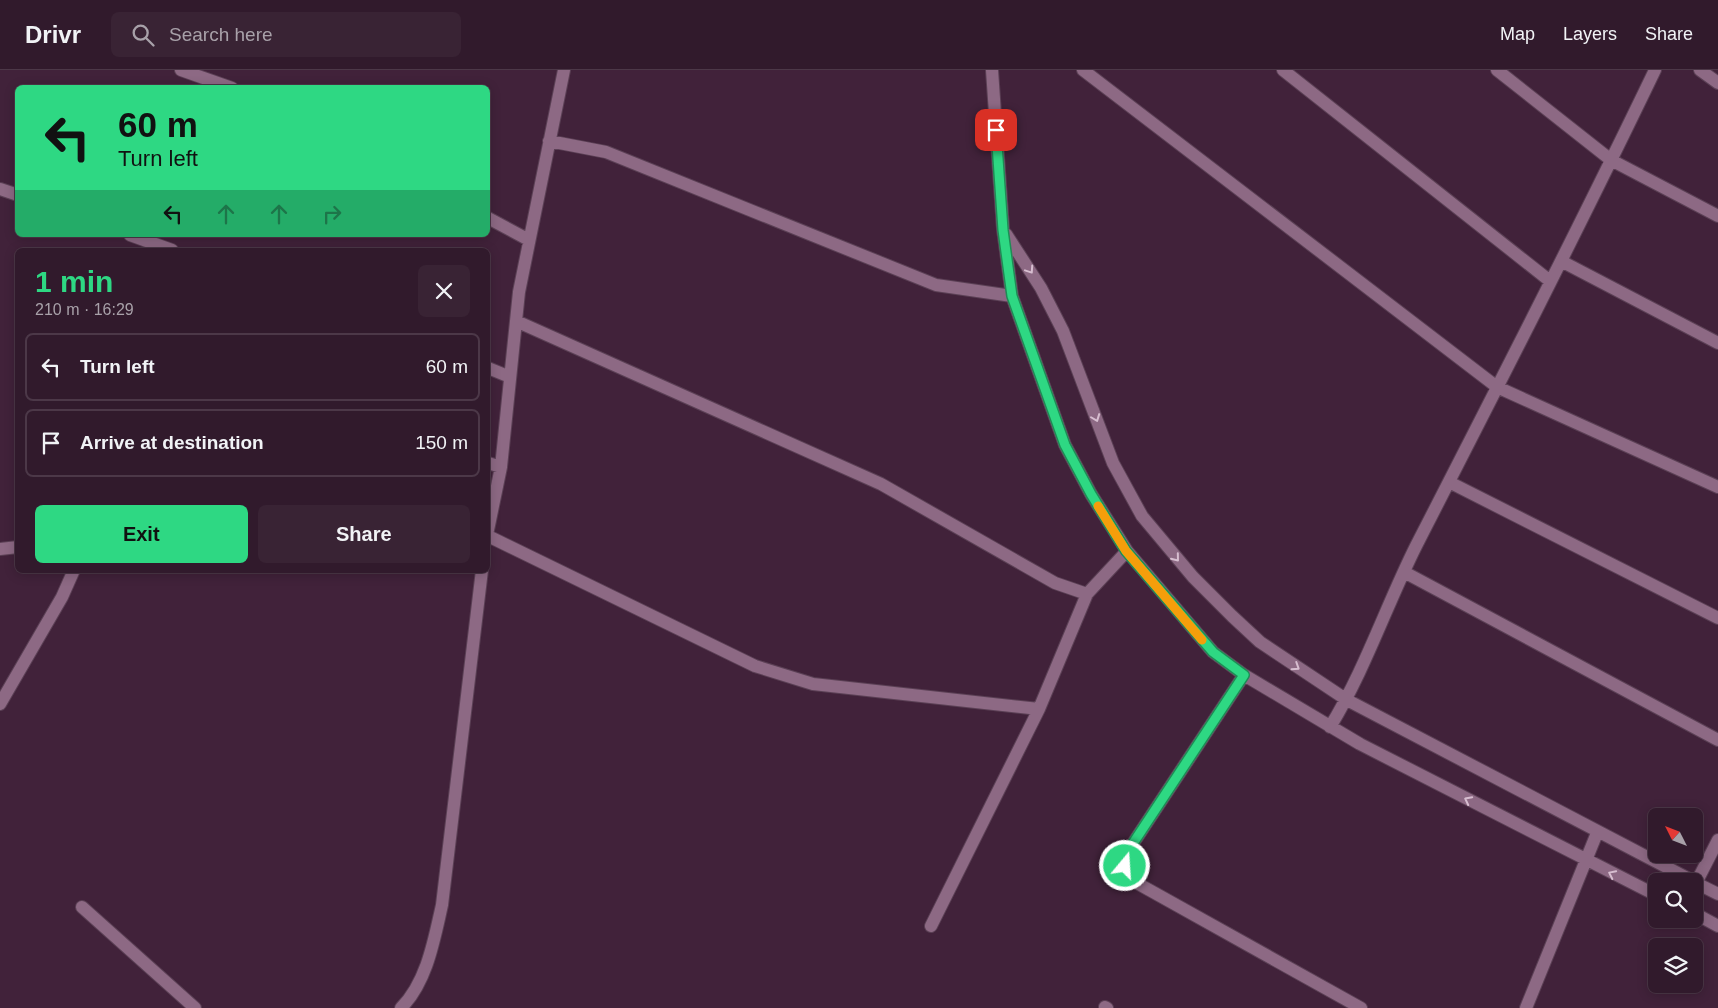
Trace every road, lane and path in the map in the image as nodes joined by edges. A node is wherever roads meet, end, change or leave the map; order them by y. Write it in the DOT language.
graph roads {
  1 [pos="181,70"];
  2 [pos="564,70"];
  3 [pos="992,70"];
  4 [pos="1082,70"];
  5 [pos="1283,70"];
  6 [pos="1497,70"];
  7 [pos="1654,70"];
  8 [pos="1700,70"];
  9 [pos="1718,83"];
  10 [pos="224,85"];
  11 [pos="549,141"];
  12 [pos="1612,160"];
  13 [pos="0,189"];
  14 [pos="15,194"];
  15 [pos="1718,216"];
  16 [pos="490,219"];
  17 [pos="1003,230"];
  18 [pos="136,237"];
  19 [pos="529,240"];
  20 [pos="166,248"];
  21 [pos="1561,260"];
  22 [pos="1550,281"];
  23 [pos="1012,296"];
  24 [pos="516,321"];
  25 [pos="1718,343"];
  26 [pos="490,369"];
  27 [pos="510,377"];
  28 [pos="1497,387"];
  29 [pos="490,464"];
  30 [pos="501,467"];
  31 [pos="1449,482"];
  32 [pos="1718,487"];
  33 [pos="490,520"];
  34 [pos="490,537"];
  35 [pos="15,546"];
  36 [pos="0,549"];
  37 [pos="1126,551"];
  38 [pos="1404,572"];
  39 [pos="73,573"];
  40 [pos="482,573"];
  41 [pos="1087,594"];
  42 [pos="1718,618"];
  43 [pos="1244,675"];
  44 [pos="1347,700"];
  45 [pos="0,704"];
  46 [pos="1039,709"];
  47 [pos="1330,727"];
  48 [pos="1718,740"];
  49 [pos="1597,833"];
  50 [pos="1718,840"];
  51 [pos="1586,861"];
  52 [pos="1676,873"];
  53 [pos="1699,873"];
  54 [pos="1703,886"];
  55 [pos="1648,891"];
  56 [pos="1718,894"];
  57 [pos="82,907"];
  58 [pos="1703,918"];
  59 [pos="931,926"];
  60 [pos="1718,926"];
  61 [pos="196,1008"];
  62 [pos="401,1008"];
  63 [pos="1361,1008"];
  64 [pos="1526,1008"];
  1 -- 10 [label="street"];
  2 -- 11 [label="street"];
  3 -- 17 [label="street"];
  4 -- 28 [label="street"];
  5 -- 22 [label="street"];
  6 -- 12 [label="street"];
  7 -- 12 [label="street"];
  8 -- 9 [label="street"];
  11 -- 19 [label="street"];
  11 -- 23 [label="street"];
  12 -- 15 [label="street"];
  12 -- 21 [label="street"];
  13 -- 14 [label="street"];
  16 -- 19 [label="street"];
  17 -- 23 [label="street"];
  17 -- 44 [label="street, one-way"];
  18 -- 20 [label="street"];
  19 -- 24 [label="street"];
  21 -- 22 [label="street"];
  21 -- 25 [label="street"];
  22 -- 28 [label="street"];
  23 -- 37 [label="street"];
  24 -- 27 [label="street"];
  24 -- 41 [label="street"];
  26 -- 27 [label="street"];
  27 -- 30 [label="street"];
  28 -- 31 [label="street"];
  28 -- 32 [label="street"];
  29 -- 30 [label="street"];
  30 -- 33 [label="street"];
  31 -- 38 [label="street"];
  31 -- 42 [label="street"];
  34 -- 46 [label="street"];
  35 -- 36 [label="street"];
  37 -- 41 [label="street"];
  37 -- 43 [label="street"];
  38 -- 44 [label="street"];
  38 -- 48 [label="street"];
  39 -- 45 [label="street"];
  40 -- 62 [label="street"];
  41 -- 46 [label="street"];
  43 -- 47 [label="street"];
  43 -- 63 [label="street"];
  44 -- 47 [label="street"];
  44 -- 49 [label="street"];
  46 -- 59 [label="street"];
  51 -- 47 [label="street, one-way"];
  49 -- 51 [label="street"];
  49 -- 52 [label="street"];
  50 -- 53 [label="street"];
  55 -- 51 [label="street, one-way"];
  51 -- 64 [label="street"];
  54 -- 56 [label="street"];
  57 -- 61 [label="street"];
  58 -- 60 [label="street"];
}
